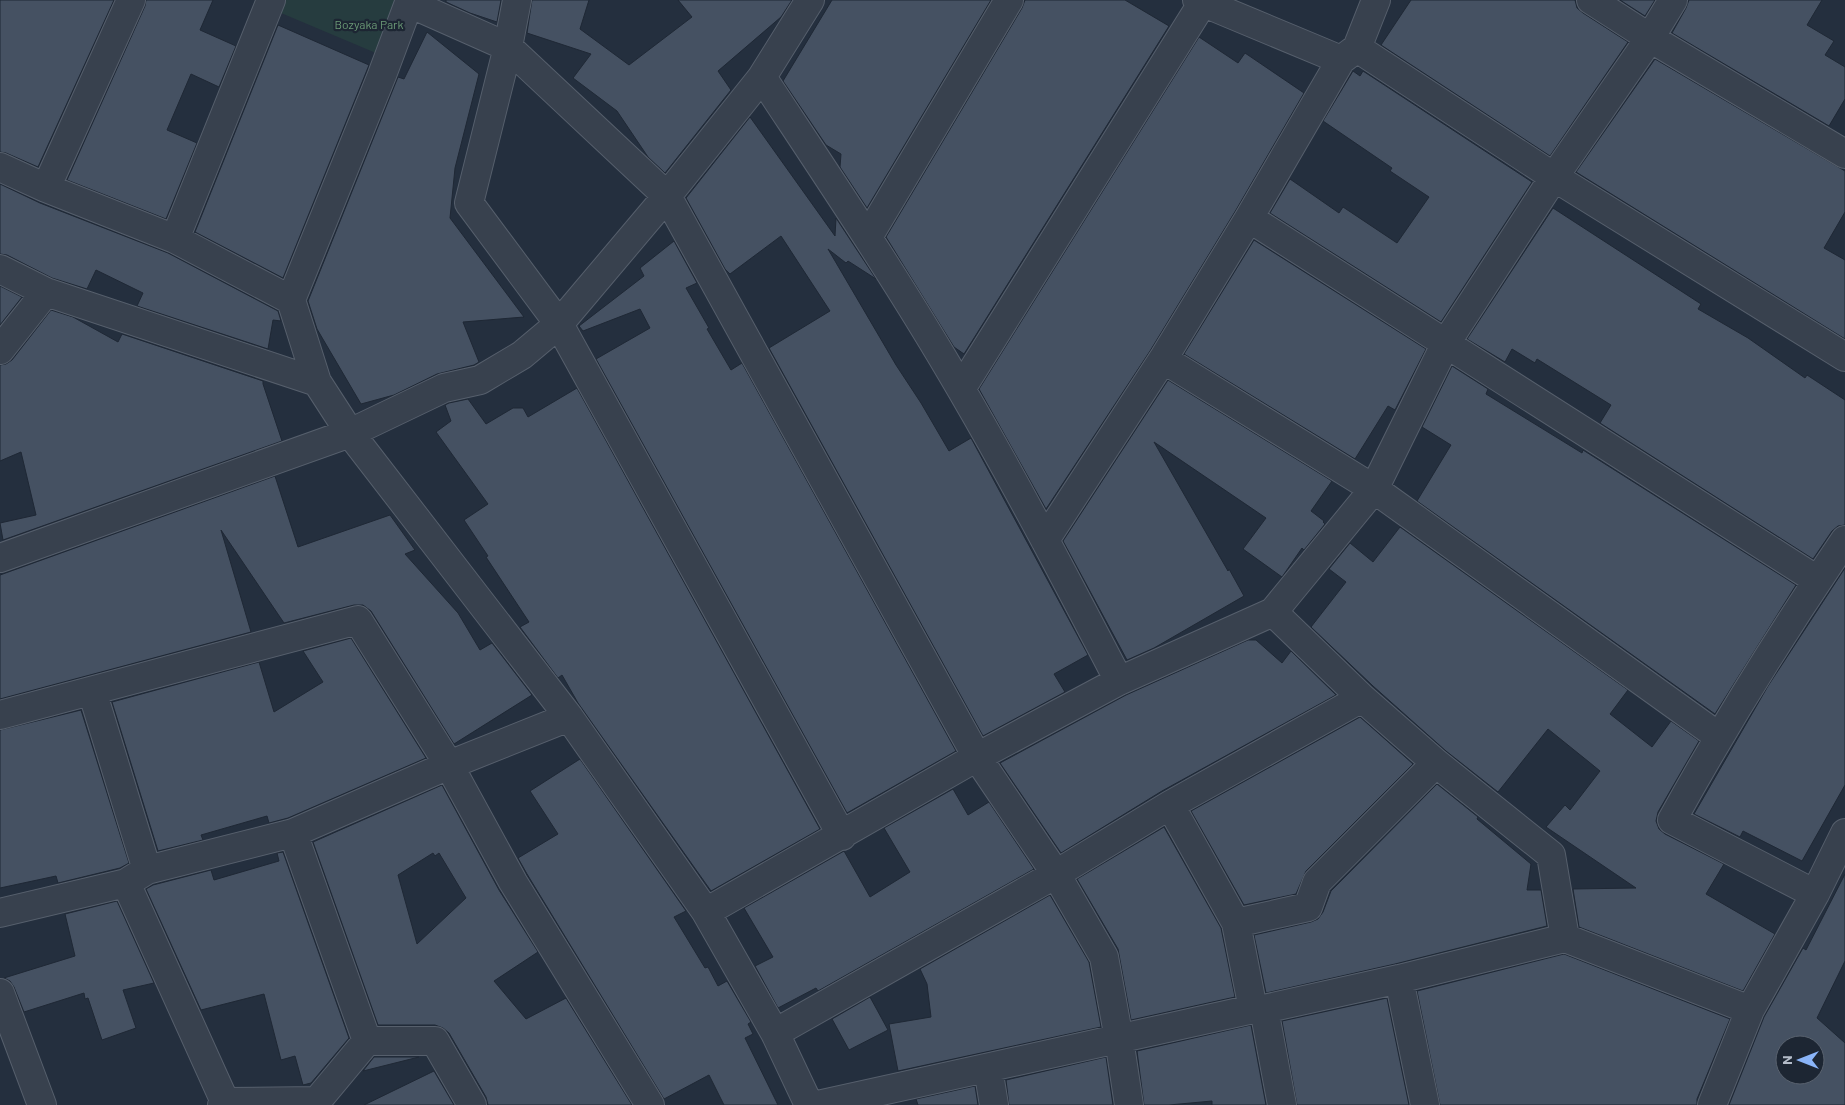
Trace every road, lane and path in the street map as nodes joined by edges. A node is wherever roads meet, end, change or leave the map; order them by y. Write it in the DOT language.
graph roads {
  1 [pos="131,0"];
  2 [pos="271,0"];
  3 [pos="517,0"];
  4 [pos="810,0"];
  5 [pos="1009,0"];
  6 [pos="1376,0"];
  7 [pos="1591,0"];
  8 [pos="1673,0"];
  9 [pos="1200,1"];
  10 [pos="409,2"];
  11 [pos="1650,38"];
  12 [pos="508,47"];
  13 [pos="1349,54"];
  14 [pos="762,76"];
  15 [pos="1845,154"];
  16 [pos="0,166"];
  17 [pos="1554,177"];
  18 [pos="46,188"];
  19 [pos="666,196"];
  20 [pos="1249,218"];
  21 [pos="868,237"];
  22 [pos="175,239"];
  23 [pos="0,269"];
  24 [pos="46,292"];
  25 [pos="291,300"];
  26 [pos="559,324"];
  27 [pos="1446,343"];
  28 [pos="0,350"];
  29 [pos="1845,357"];
  30 [pos="1163,358"];
  31 [pos="317,382"];
  32 [pos="961,389"];
  33 [pos="350,433"];
  34 [pos="1374,489"];
  35 [pos="1045,540"];
  36 [pos="1845,540"];
  37 [pos="0,558"];
  38 [pos="1817,580"];
  39 [pos="1273,612"];
  40 [pos="1119,681"];
  41 [pos="92,691"];
  42 [pos="1362,698"];
  43 [pos="0,715"];
  44 [pos="570,717"];
  45 [pos="1718,736"];
  46 [pos="977,757"];
  47 [pos="1436,763"];
  48 [pos="449,765"];
  49 [pos="1170,805"];
  50 [pos="293,833"];
  51 [pos="1845,833"];
  52 [pos="842,836"];
  53 [pos="1056,874"];
  54 [pos="136,876"];
  55 [pos="1815,894"];
  56 [pos="706,912"];
  57 [pos="0,913"];
  58 [pos="1236,923"];
  59 [pos="1565,938"];
  60 [pos="1398,979"];
  61 [pos="0,993"];
  62 [pos="1258,1009"];
  63 [pos="1750,1010"];
  64 [pos="775,1033"];
  65 [pos="1119,1038"];
  66 [pos="367,1041"];
  67 [pos="988,1068"];
  68 [pos="318,1103"];
  69 [pos="223,1104"];
  70 [pos="42,1105"];
  71 [pos="472,1105"];
  72 [pos="650,1105"];
  73 [pos="809,1105"];
  74 [pos="818,1105"];
  75 [pos="994,1105"];
  76 [pos="1129,1105"];
  77 [pos="1282,1105"];
  78 [pos="1425,1105"];
  79 [pos="1712,1105"];
  1 -- 18 [label="street"];
  2 -- 22 [label="street"];
  3 -- 12 [label="street"];
  4 -- 14 [label="street"];
  5 -- 21 [label="street"];
  6 -- 13 [label="street"];
  7 -- 11 [label="street"];
  8 -- 11 [label="street"];
  9 -- 13 [label="street"];
  9 -- 32 [label="street"];
  10 -- 12 [label="street"];
  10 -- 25 [label="street"];
  11 -- 15 [label="street"];
  11 -- 17 [label="street"];
  12 -- 19 [label="street"];
  12 -- 26 [label="street"];
  13 -- 17 [label="street"];
  13 -- 20 [label="street"];
  14 -- 19 [label="street"];
  14 -- 21 [label="street"];
  16 -- 18 [label="street"];
  17 -- 27 [label="street"];
  17 -- 29 [label="street"];
  18 -- 22 [label="street"];
  19 -- 26 [label="street"];
  19 -- 46 [label="street"];
  20 -- 27 [label="street"];
  20 -- 30 [label="street"];
  21 -- 32 [label="street"];
  22 -- 25 [label="street"];
  23 -- 24 [label="street"];
  24 -- 28 [label="street"];
  24 -- 31 [label="street"];
  25 -- 31 [label="street"];
  26 -- 33 [label="street"];
  26 -- 52 [label="street"];
  27 -- 34 [label="street"];
  27 -- 38 [label="street"];
  30 -- 34 [label="street"];
  30 -- 35 [label="street"];
  31 -- 33 [label="street"];
  32 -- 35 [label="street"];
  33 -- 37 [label="street"];
  33 -- 44 [label="street"];
  34 -- 39 [label="street"];
  34 -- 45 [label="street"];
  35 -- 40 [label="street"];
  36 -- 38 [label="street"];
  38 -- 45 [label="street"];
  39 -- 40 [label="street"];
  39 -- 42 [label="street"];
  40 -- 46 [label="street"];
  41 -- 43 [label="street"];
  41 -- 48 [label="street"];
  41 -- 54 [label="street"];
  42 -- 47 [label="street"];
  42 -- 49 [label="street"];
  44 -- 48 [label="street"];
  44 -- 56 [label="street"];
  45 -- 55 [label="street"];
  46 -- 52 [label="street"];
  46 -- 53 [label="street"];
  47 -- 58 [label="street"];
  47 -- 59 [label="street"];
  48 -- 50 [label="street"];
  48 -- 72 [label="street"];
  49 -- 53 [label="street"];
  49 -- 58 [label="street"];
  50 -- 54 [label="street"];
  50 -- 66 [label="street"];
  51 -- 55 [label="street"];
  52 -- 56 [label="street"];
  53 -- 64 [label="street"];
  53 -- 65 [label="street"];
  54 -- 57 [label="street"];
  54 -- 69 [label="street"];
  55 -- 63 [label="street"];
  56 -- 64 [label="street"];
  58 -- 62 [label="street"];
  59 -- 60 [label="street"];
  59 -- 63 [label="street"];
  60 -- 62 [label="street"];
  60 -- 78 [label="street"];
  61 -- 70 [label="street"];
  62 -- 65 [label="street"];
  62 -- 77 [label="street"];
  63 -- 79 [label="street"];
  64 -- 73 [label="street"];
  65 -- 67 [label="street"];
  65 -- 76 [label="street"];
  66 -- 68 [label="street"];
  66 -- 71 [label="street"];
  67 -- 74 [label="street"];
  67 -- 75 [label="street"];
  68 -- 69 [label="street"];
}
